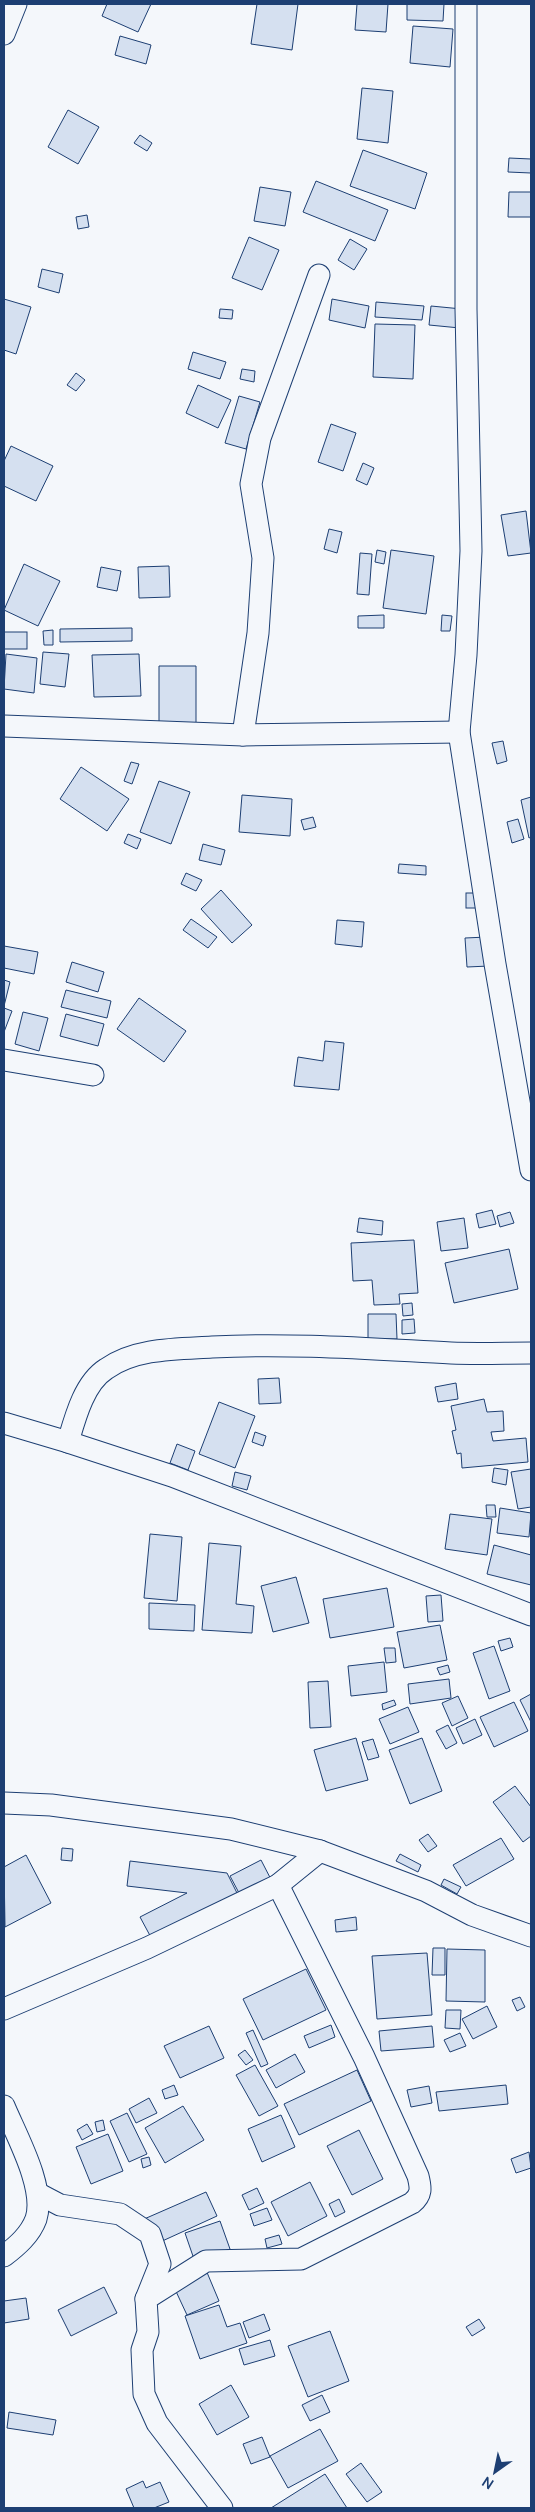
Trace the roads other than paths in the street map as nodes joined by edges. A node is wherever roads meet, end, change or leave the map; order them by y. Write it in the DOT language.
graph roads {
  1 [pos="16,4"];
  2 [pos="466,4"];
  3 [pos="4,34"];
  4 [pos="319,275"];
  5 [pos="4,726"];
  6 [pos="458,732"];
  7 [pos="243,734"];
  8 [pos="4,1060"];
  9 [pos="93,1075"];
  10 [pos="531,1170"];
  11 [pos="531,1353"];
  12 [pos="4,1423"];
  13 [pos="68,1442"];
  14 [pos="531,1615"];
  15 [pos="4,1803"];
  16 [pos="320,1851"];
  17 [pos="278,1885"];
  18 [pos="531,1936"];
  19 [pos="4,2009"];
  20 [pos="4,2106"];
  21 [pos="39,2194"];
  22 [pos="4,2256"];
  23 [pos="146,2299"];
  24 [pos="222,2508"];
  1 -- 3 [label="street"];
  2 -- 6 [label="street"];
  4 -- 7 [label="street"];
  5 -- 7 [label="street"];
  6 -- 7 [label="street"];
  6 -- 10 [label="street"];
  8 -- 9 [label="street"];
  11 -- 13 [label="street"];
  12 -- 13 [label="street"];
  13 -- 14 [label="street"];
  15 -- 16 [label="street"];
  16 -- 17 [label="street"];
  16 -- 18 [label="street"];
  17 -- 19 [label="street"];
  17 -- 23 [label="street"];
  20 -- 21 [label="street"];
  21 -- 22 [label="street"];
  21 -- 23 [label="street"];
  23 -- 24 [label="street"];
}
